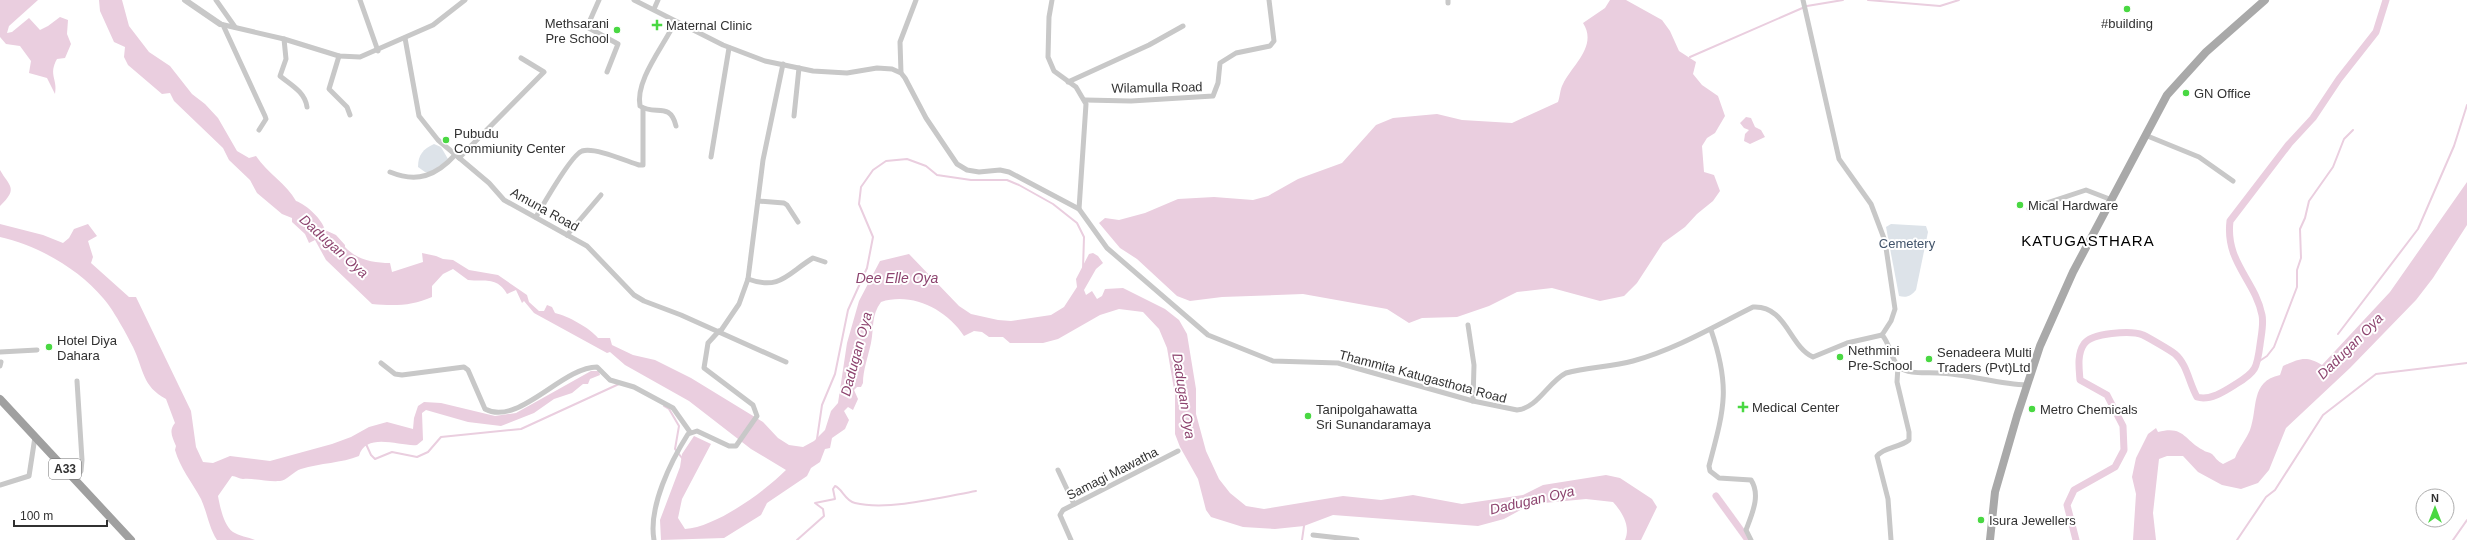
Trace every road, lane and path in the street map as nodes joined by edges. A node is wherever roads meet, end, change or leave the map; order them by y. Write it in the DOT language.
graph roads {
  1 [pos="185,0"];
  2 [pos="216,0"];
  3 [pos="360,0"];
  4 [pos="465,0"];
  5 [pos="599,0"];
  6 [pos="634,0"];
  7 [pos="658,0"];
  8 [pos="916,0"];
  9 [pos="1052,0"];
  10 [pos="1269,0"];
  11 [pos="1803,0"];
  12 [pos="2265,0"];
  13 [pos="654,9"];
  14 [pos="675,22"];
  15 [pos="220,24"];
  16 [pos="1183,26"];
  17 [pos="235,27"];
  18 [pos="405,38"];
  19 [pos="284,39"];
  20 [pos="729,48"];
  21 [pos="378,51"];
  22 [pos="338,56"];
  23 [pos="521,58"];
  24 [pos="783,64"];
  25 [pos="799,68"];
  26 [pos="607,72"];
  27 [pos="901,73"];
  28 [pos="1068,82"];
  29 [pos="1085,100"];
  30 [pos="307,107"];
  31 [pos="644,109"];
  32 [pos="350,115"];
  33 [pos="794,116"];
  34 [pos="676,126"];
  35 [pos="259,130"];
  36 [pos="2145,135"];
  37 [pos="457,157"];
  38 [pos="711,157"];
  39 [pos="390,172"];
  40 [pos="2233,181"];
  41 [pos="601,195"];
  42 [pos="758,200"];
  43 [pos="2112,200"];
  44 [pos="1079,209"];
  45 [pos="2029,209"];
  46 [pos="536,217"];
  47 [pos="798,222"];
  48 [pos="567,235"];
  49 [pos="825,262"];
  50 [pos="748,279"];
  51 [pos="1468,325"];
  52 [pos="1711,330"];
  53 [pos="720,331"];
  54 [pos="1882,334"];
  55 [pos="37,350"];
  56 [pos="0,352"];
  57 [pos="786,362"];
  58 [pos="381,363"];
  59 [pos="1898,366"];
  60 [pos="77,381"];
  61 [pos="2027,385"];
  62 [pos="0,399"];
  63 [pos="1472,401"];
  64 [pos="690,432"];
  65 [pos="35,437"];
  66 [pos="1178,451"];
  67 [pos="1058,470"];
  68 [pos="74,479"];
  69 [pos="0,485"];
  70 [pos="1074,504"];
  71 [pos="1313,535"];
  72 [pos="131,540"];
  73 [pos="654,540"];
  74 [pos="1071,540"];
  75 [pos="1357,540"];
  76 [pos="1751,540"];
  77 [pos="1891,540"];
  78 [pos="1990,540"];
  1 -- 15 [label="street"];
  2 -- 17 [label="street"];
  3 -- 21 [label="street"];
  4 -- 18 [label="street"];
  5 -- 26 [label="street"];
  6 -- 13 [label="street"];
  7 -- 13 [label="street"];
  8 -- 27 [label="street"];
  9 -- 28 [label="street"];
  10 -- 29 [label="street, Wilamulla Road"];
  11 -- 54 [label="street"];
  12 -- 36 [label="main road"];
  13 -- 14 [label="street"];
  14 -- 20 [label="street"];
  14 -- 31 [label="street"];
  15 -- 17 [label="street"];
  15 -- 35 [label="street"];
  16 -- 28 [label="street"];
  17 -- 19 [label="street"];
  18 -- 21 [label="street"];
  18 -- 37 [label="street, Amuna Road"];
  19 -- 22 [label="street"];
  19 -- 30 [label="street"];
  20 -- 24 [label="street"];
  20 -- 38 [label="street"];
  21 -- 22 [label="street"];
  22 -- 32 [label="street"];
  23 -- 37 [label="street"];
  24 -- 25 [label="street"];
  24 -- 42 [label="street"];
  25 -- 27 [label="street"];
  25 -- 33 [label="street"];
  27 -- 44 [label="street, Thammita Katugasthota Road"];
  28 -- 29 [label="street"];
  29 -- 44 [label="street"];
  31 -- 34 [label="street"];
  31 -- 46 [label="street"];
  36 -- 40 [label="street"];
  36 -- 43 [label="main road"];
  37 -- 39 [label="street"];
  37 -- 46 [label="street, Amuna Road"];
  41 -- 48 [label="street"];
  42 -- 47 [label="street"];
  42 -- 50 [label="street"];
  43 -- 45 [label="street"];
  43 -- 61 [label="main road"];
  44 -- 63 [label="street, Thammita Katugasthota Road"];
  46 -- 48 [label="street, Amuna Road"];
  48 -- 53 [label="street, Amuna Road"];
  49 -- 50 [label="street"];
  50 -- 53 [label="street"];
  51 -- 63 [label="street"];
  52 -- 54 [label="street, Thammita Katugasthota Road"];
  52 -- 63 [label="street, Thammita Katugasthota Road"];
  52 -- 76 [label="street"];
  53 -- 57 [label="street, Amuna Road"];
  53 -- 64 [label="street"];
  54 -- 59 [label="street"];
  55 -- 56 [label="street"];
  58 -- 64 [label="street"];
  59 -- 61 [label="street"];
  59 -- 77 [label="street"];
  60 -- 68 [label="street"];
  61 -- 78 [label="main road"];
  62 -- 65 [label="highway, A33"];
  64 -- 73 [label="street"];
  65 -- 68 [label="highway, A33"];
  65 -- 69 [label="street"];
  66 -- 70 [label="street, Samagi Mawatha"];
  67 -- 70 [label="street"];
  68 -- 72 [label="highway, A33"];
  70 -- 74 [label="street, Samagi Mawatha"];
  71 -- 75 [label="street"];
}
